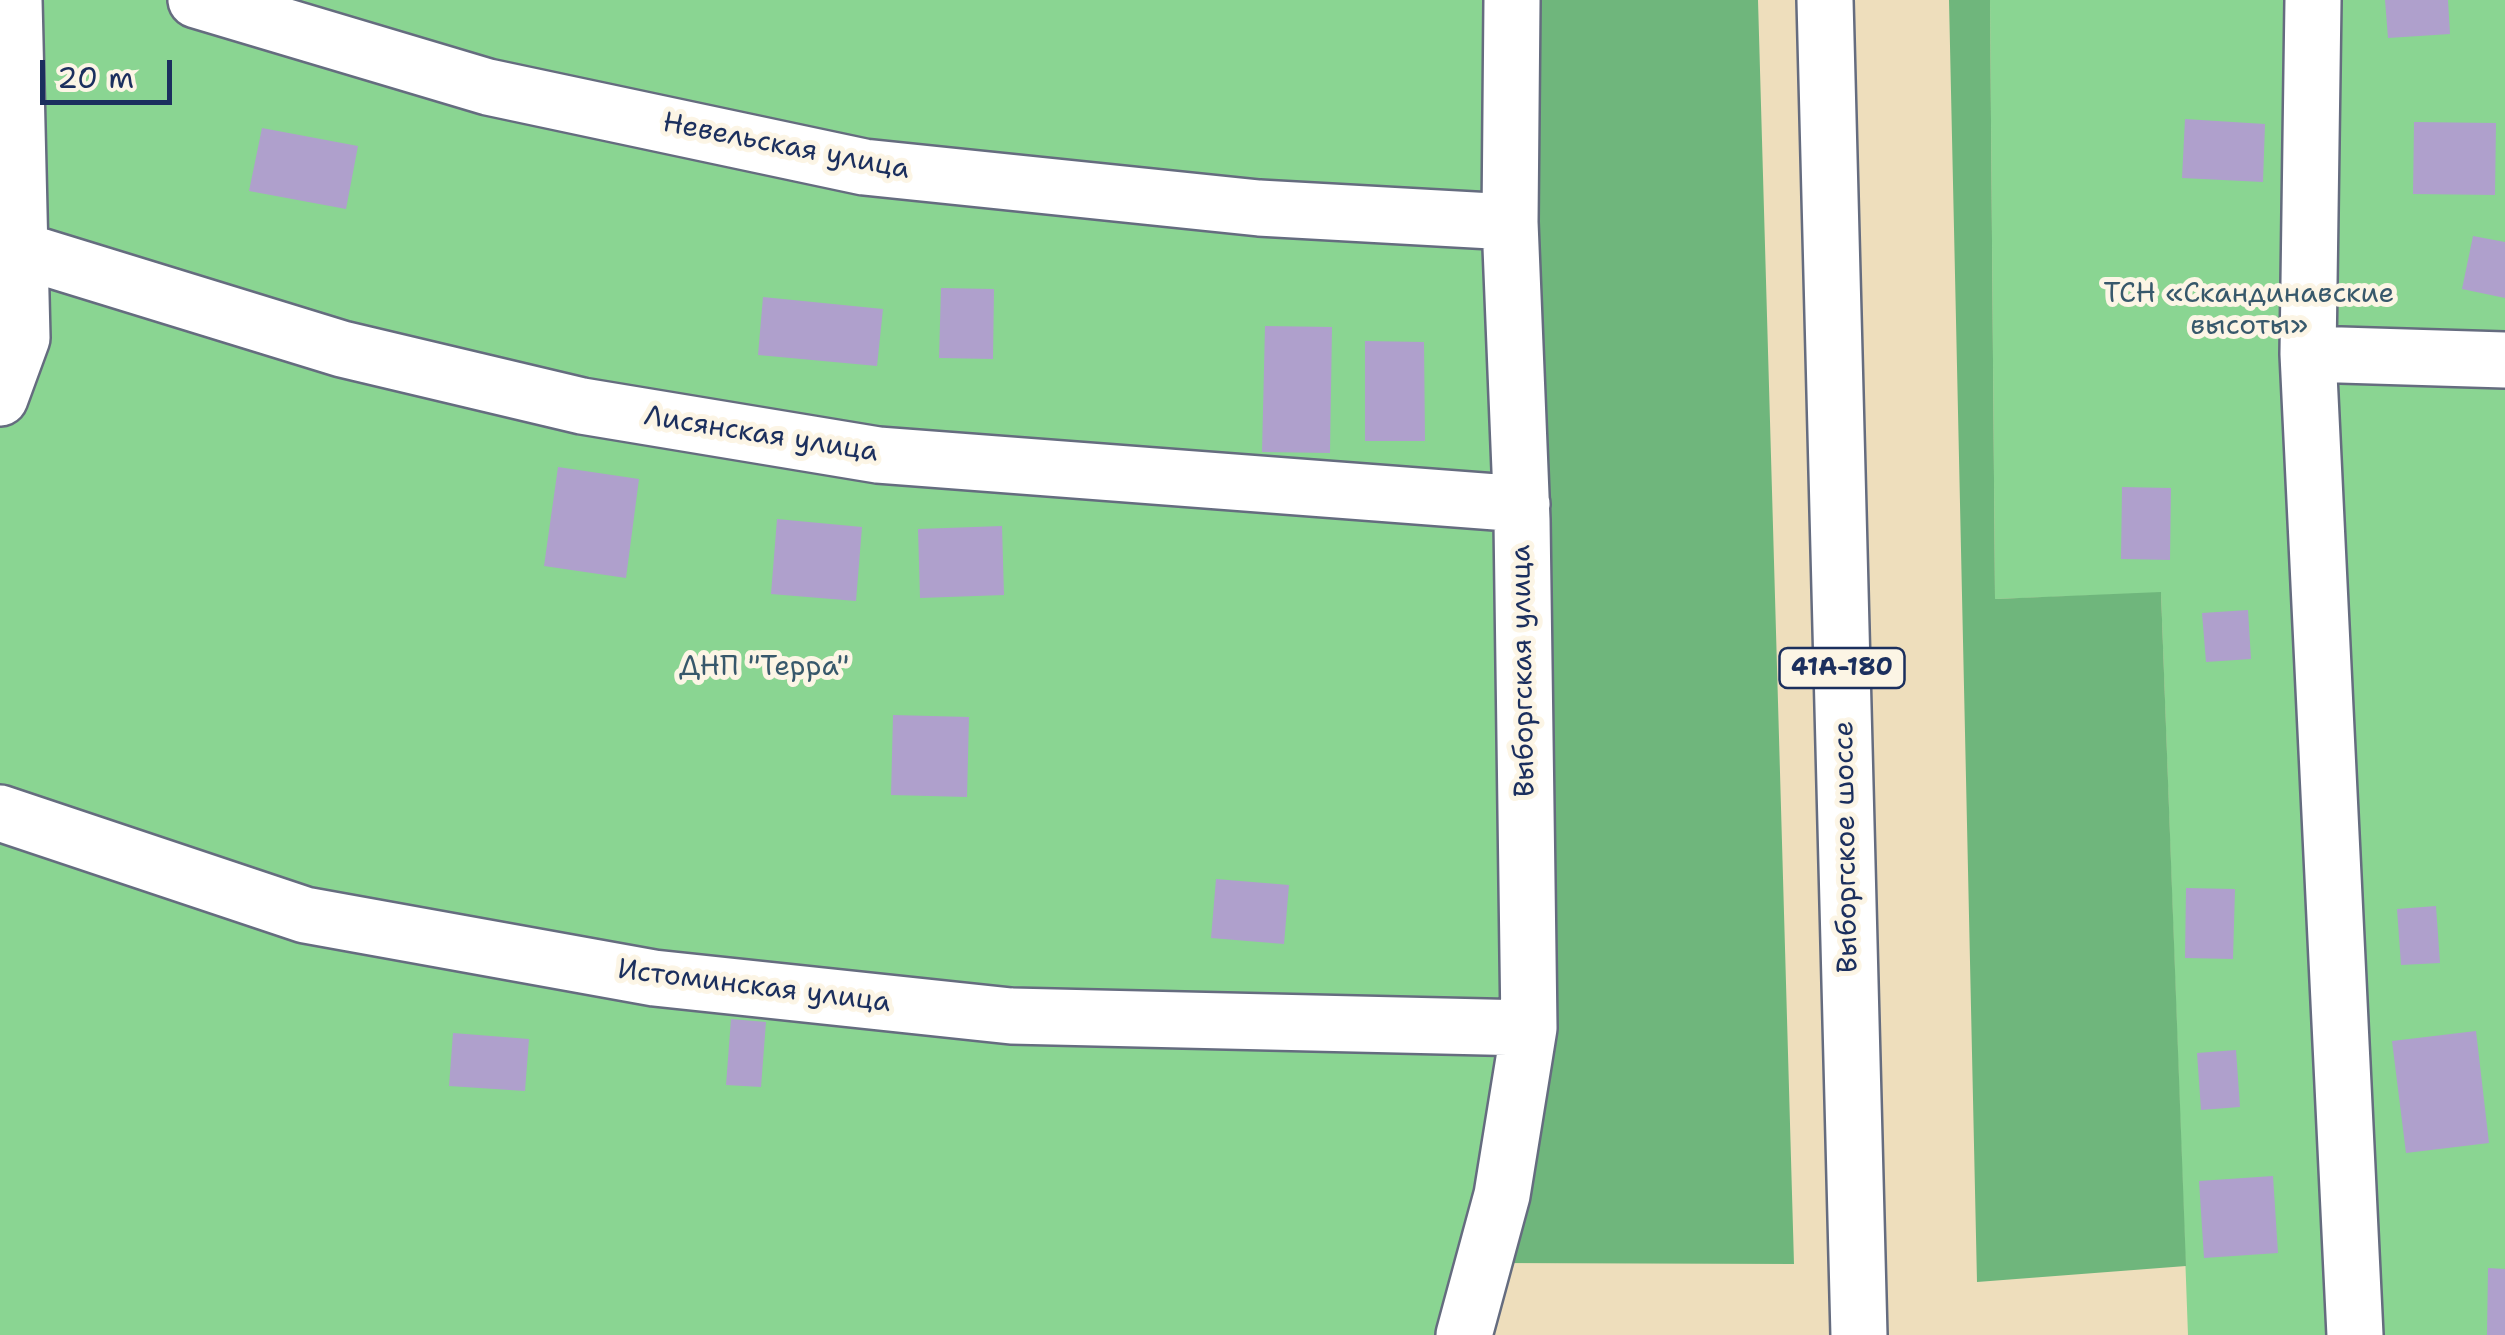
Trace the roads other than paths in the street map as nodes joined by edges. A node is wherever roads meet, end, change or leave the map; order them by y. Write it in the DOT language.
graph roads {
  1 [pos="14,0"];
  2 [pos="196,0"];
  3 [pos="1512,0"];
  4 [pos="1825,0"];
  5 [pos="2313,0"];
  6 [pos="1510,222"];
  7 [pos="20,250"];
  8 [pos="2308,354"];
  9 [pos="2505,360"];
  10 [pos="0,398"];
  11 [pos="1522,504"];
  12 [pos="0,813"];
  13 [pos="1530,1028"];
  14 [pos="1464,1335"];
  15 [pos="1859,1335"];
  16 [pos="2354,1335"];
  1 -- 7 [label="street"];
  2 -- 6 [label="street, Невельская улица"];
  3 -- 6 [label="street, Выборгская улица"];
  4 -- 15 [label="street, Выборгское шоссе / 41А-180"];
  5 -- 8 [label="street"];
  6 -- 11 [label="street, Выборгская улица"];
  7 -- 10 [label="street"];
  7 -- 11 [label="street, Лисянская улица"];
  8 -- 9 [label="street"];
  8 -- 16 [label="street"];
  11 -- 13 [label="street, Выборгская улица"];
  12 -- 13 [label="street, Истоминская улица"];
  13 -- 14 [label="street, Выборгская улица"];
}
